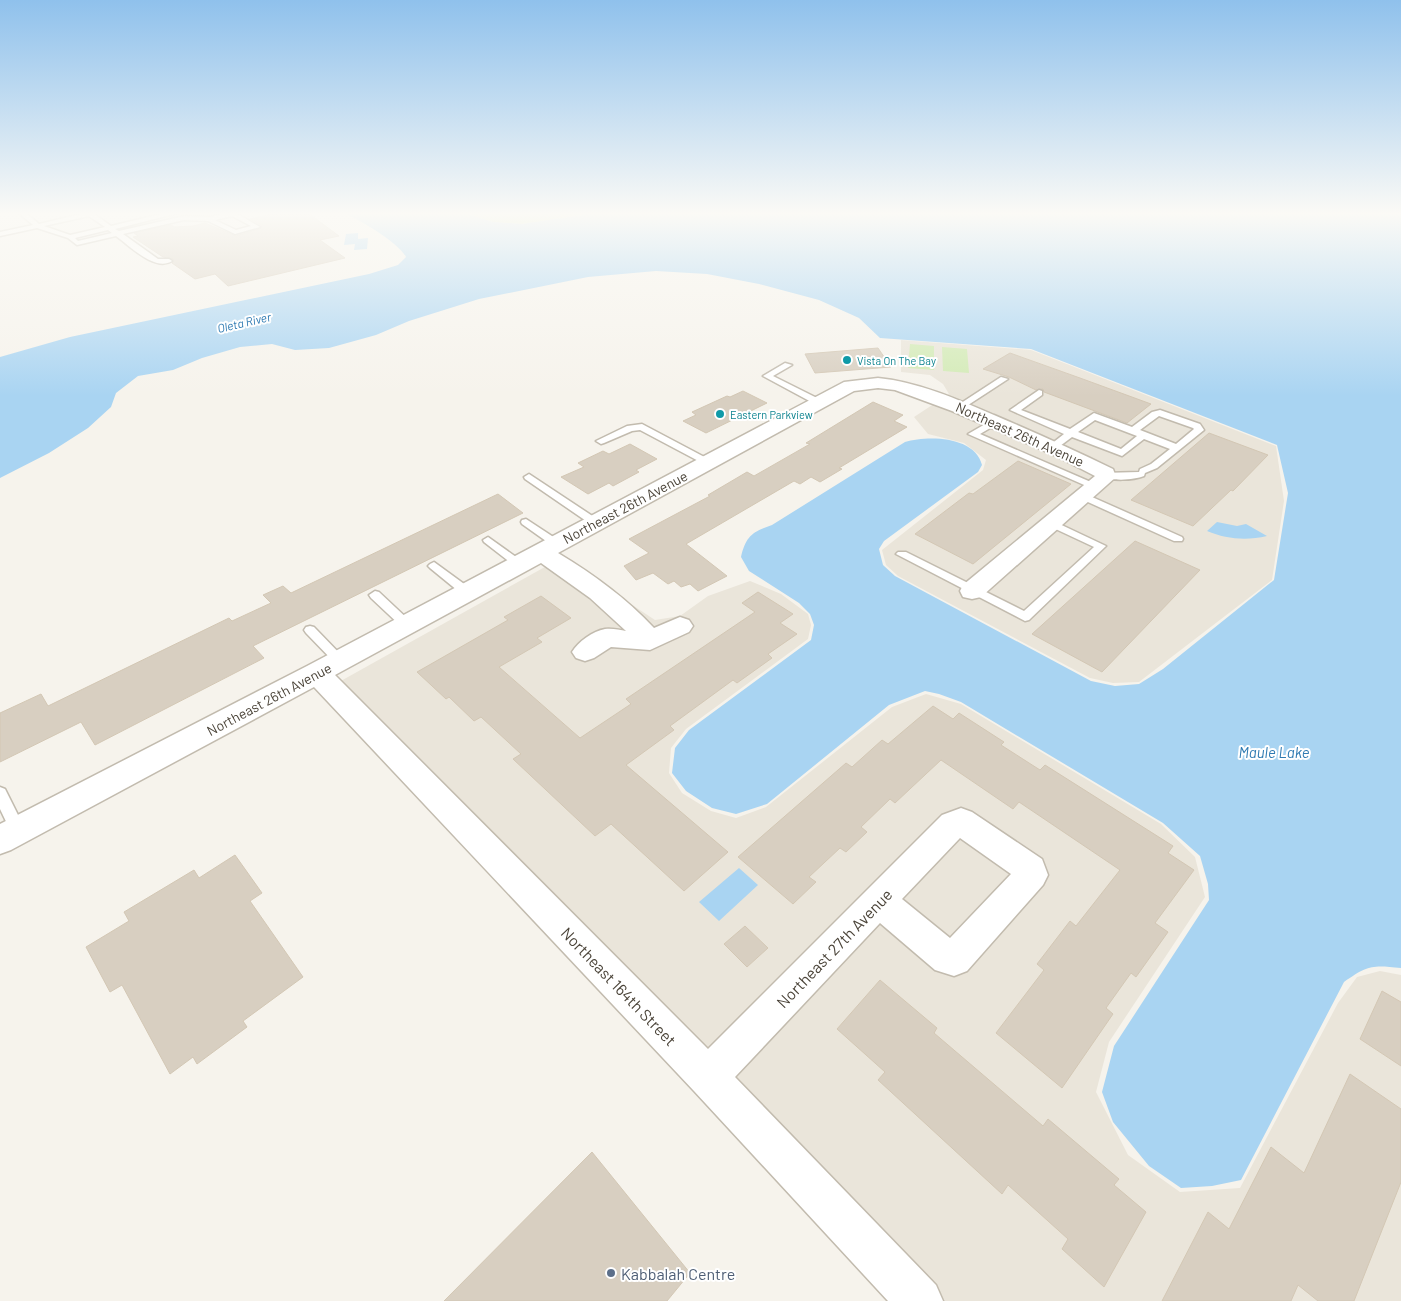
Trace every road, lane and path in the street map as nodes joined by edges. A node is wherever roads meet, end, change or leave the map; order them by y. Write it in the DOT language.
graph roads {
  1 [pos="788,365"];
  2 [pos="1004,380"];
  3 [pos="1039,393"];
  4 [pos="818,402"];
  5 [pos="960,407"];
  6 [pos="994,422"];
  7 [pos="1133,431"];
  8 [pos="1071,433"];
  9 [pos="1143,435"];
  10 [pos="601,441"];
  11 [pos="1053,447"];
  12 [pos="1177,448"];
  13 [pos="709,463"];
  14 [pos="529,477"];
  15 [pos="1094,486"];
  16 [pos="526,522"];
  17 [pos="596,522"];
  18 [pos="1052,523"];
  19 [pos="1178,539"];
  20 [pos="488,540"];
  21 [pos="549,548"];
  22 [pos="902,554"];
  23 [pos="519,564"];
  24 [pos="434,566"];
  25 [pos="972,591"];
  26 [pos="467,592"];
  27 [pos="375,595"];
  28 [pos="407,624"];
  29 [pos="680,626"];
  30 [pos="310,630"];
  31 [pos="650,640"];
  32 [pos="585,652"];
  33 [pos="328,667"];
  34 [pos="0,793"];
  35 [pos="9,836"];
  36 [pos="879,901"];
  37 [pos="708,1077"];
  38 [pos="920,1301"];
  1 -- 4 [label="lane"];
  2 -- 5 [label="lane"];
  3 -- 8 [label="lane"];
  4 -- 5 [label="street, Northeast 26th Avenue"];
  4 -- 13 [label="street, Northeast 26th Avenue"];
  5 -- 6 [label="street, Northeast 26th Avenue"];
  6 -- 11 [label="street, Northeast 26th Avenue"];
  6 -- 15 [label="lane"];
  7 -- 8 [label="lane"];
  7 -- 9 [label="lane"];
  7 -- 12 [label="lane"];
  8 -- 9 [label="lane"];
  8 -- 11 [label="lane"];
  9 -- 12 [label="lane"];
  10 -- 13 [label="lane"];
  11 -- 15 [label="street, Northeast 26th Avenue"];
  12 -- 15 [label="lane"];
  13 -- 17 [label="street, Northeast 26th Avenue"];
  14 -- 17 [label="lane"];
  15 -- 18 [label="street"];
  15 -- 19 [label="lane"];
  16 -- 21 [label="lane"];
  17 -- 21 [label="street, Northeast 26th Avenue"];
  18 -- 25 [label="street"];
  18 -- 25 [label="lane"];
  20 -- 23 [label="lane"];
  21 -- 23 [label="street, Northeast 26th Avenue"];
  21 -- 31 [label="street"];
  22 -- 25 [label="lane"];
  23 -- 26 [label="street, Northeast 26th Avenue"];
  24 -- 26 [label="lane"];
  26 -- 28 [label="street, Northeast 26th Avenue"];
  27 -- 28 [label="lane"];
  28 -- 33 [label="street, Northeast 26th Avenue"];
  29 -- 31 [label="street"];
  30 -- 33 [label="lane"];
  31 -- 32 [label="street"];
  33 -- 35 [label="street, Northeast 26th Avenue"];
  33 -- 37 [label="street, Northeast 164th Street"];
  34 -- 35 [label="lane"];
  36 -- 36 [label="street, Northeast 27th Avenue"];
  36 -- 37 [label="street, Northeast 27th Avenue"];
  37 -- 38 [label="street, Northeast 164th Street"];
}
